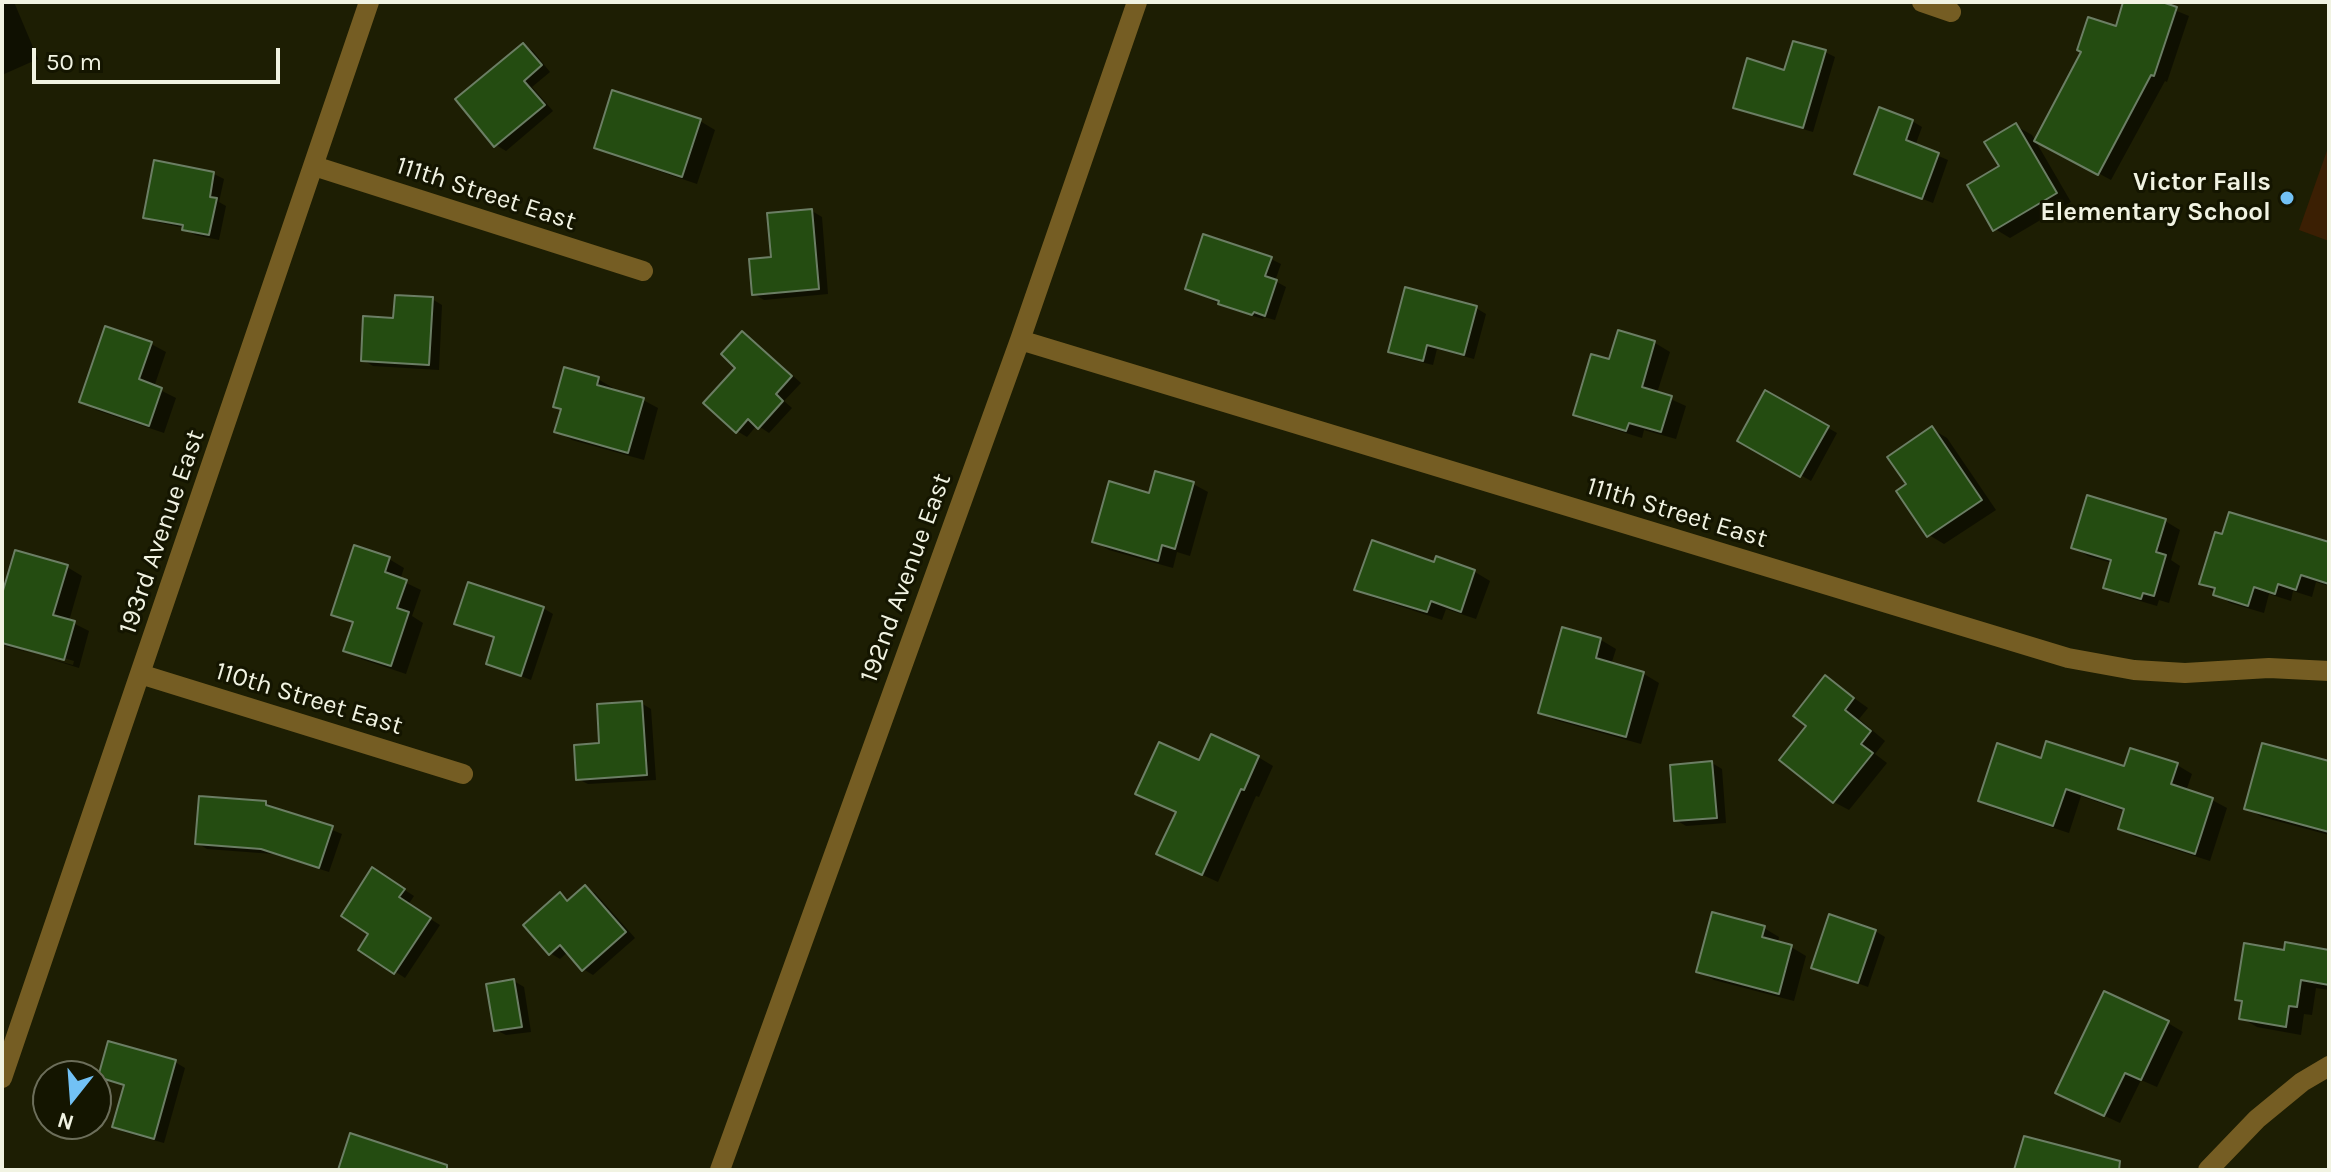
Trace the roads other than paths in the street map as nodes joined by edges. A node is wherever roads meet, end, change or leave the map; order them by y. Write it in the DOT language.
graph roads {
  1 [pos="369,2"];
  2 [pos="1137,2"];
  3 [pos="1922,2"];
  4 [pos="1951,12"];
  5 [pos="314,166"];
  6 [pos="643,271"];
  7 [pos="1020,340"];
  8 [pos="2329,671"];
  9 [pos="140,674"];
  10 [pos="463,774"];
  11 [pos="2329,1066"];
  12 [pos="2,1078"];
  13 [pos="720,1170"];
  14 [pos="2208,1170"];
  1 -- 5 [label="street, 193rd Avenue East"];
  2 -- 7 [label="street, 192nd Avenue East"];
  3 -- 4 [label="street"];
  5 -- 6 [label="street, 111th Street East"];
  5 -- 9 [label="street, 193rd Avenue East"];
  7 -- 8 [label="street, 111th Street East"];
  7 -- 13 [label="street, 192nd Avenue East"];
  9 -- 10 [label="street, 110th Street East"];
  9 -- 12 [label="street, 193rd Avenue East"];
  11 -- 14 [label="street"];
}
